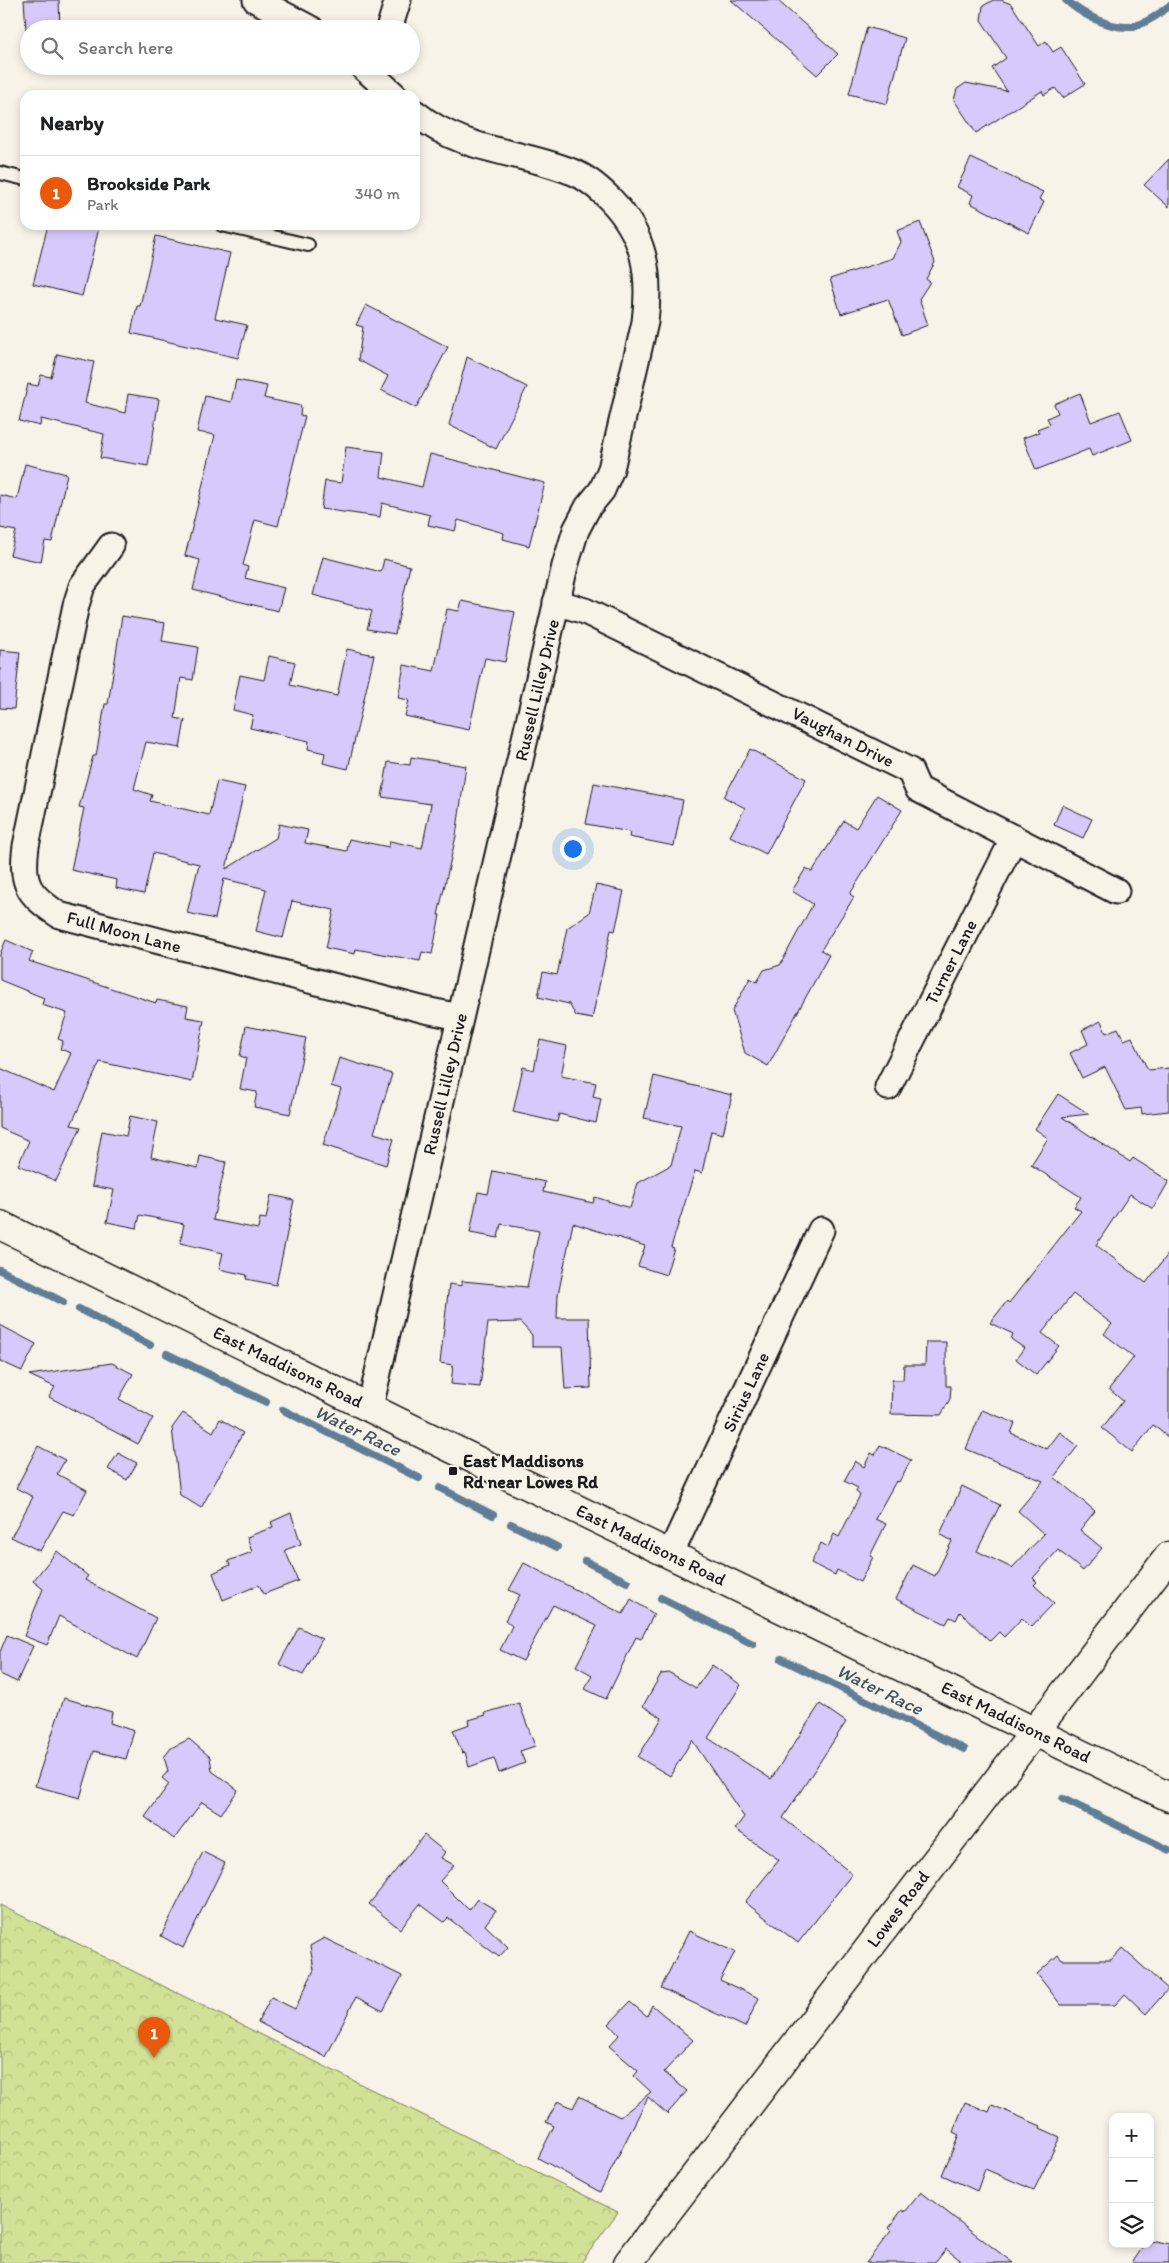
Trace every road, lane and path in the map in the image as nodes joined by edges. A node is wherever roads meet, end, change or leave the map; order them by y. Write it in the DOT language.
graph roads {
  1 [pos="256,0"];
  2 [pos="398,0"];
  3 [pos="294,20"];
  4 [pos="392,20"];
  5 [pos="373,75"];
  6 [pos="389,90"];
  7 [pos="420,117"];
  8 [pos="0,173"];
  9 [pos="20,178"];
  10 [pos="244,230"];
  11 [pos="308,245"];
  12 [pos="111,546"];
  13 [pos="556,602"];
  14 [pos="1014,838"];
  15 [pos="1116,891"];
  16 [pos="460,1017"];
  17 [pos="888,1087"];
  18 [pos="0,1225"];
  19 [pos="822,1230"];
  20 [pos="370,1407"];
  21 [pos="670,1554"];
  22 [pos="1169,1556"];
  23 [pos="1035,1731"];
  24 [pos="1169,1797"];
  25 [pos="628,2263"];
  1 -- 3 [label="street"];
  2 -- 4 [label="street"];
  5 -- 6 [label="street"];
  7 -- 13 [label="street, Russell Lilley Drive"];
  8 -- 9 [label="lane"];
  10 -- 11 [label="lane"];
  12 -- 16 [label="street, Full Moon Lane"];
  13 -- 14 [label="street, Vaughan Drive"];
  13 -- 16 [label="street, Russell Lilley Drive"];
  14 -- 15 [label="street, Vaughan Drive"];
  14 -- 17 [label="street, Turner Lane"];
  16 -- 20 [label="street, Russell Lilley Drive"];
  18 -- 20 [label="street, East Maddisons Road"];
  19 -- 21 [label="street, Sirius Lane"];
  20 -- 21 [label="street, East Maddisons Road"];
  21 -- 23 [label="street, East Maddisons Road"];
  22 -- 23 [label="street, Lowes Road"];
  23 -- 24 [label="street, East Maddisons Road"];
  23 -- 25 [label="street, Lowes Road"];
}
